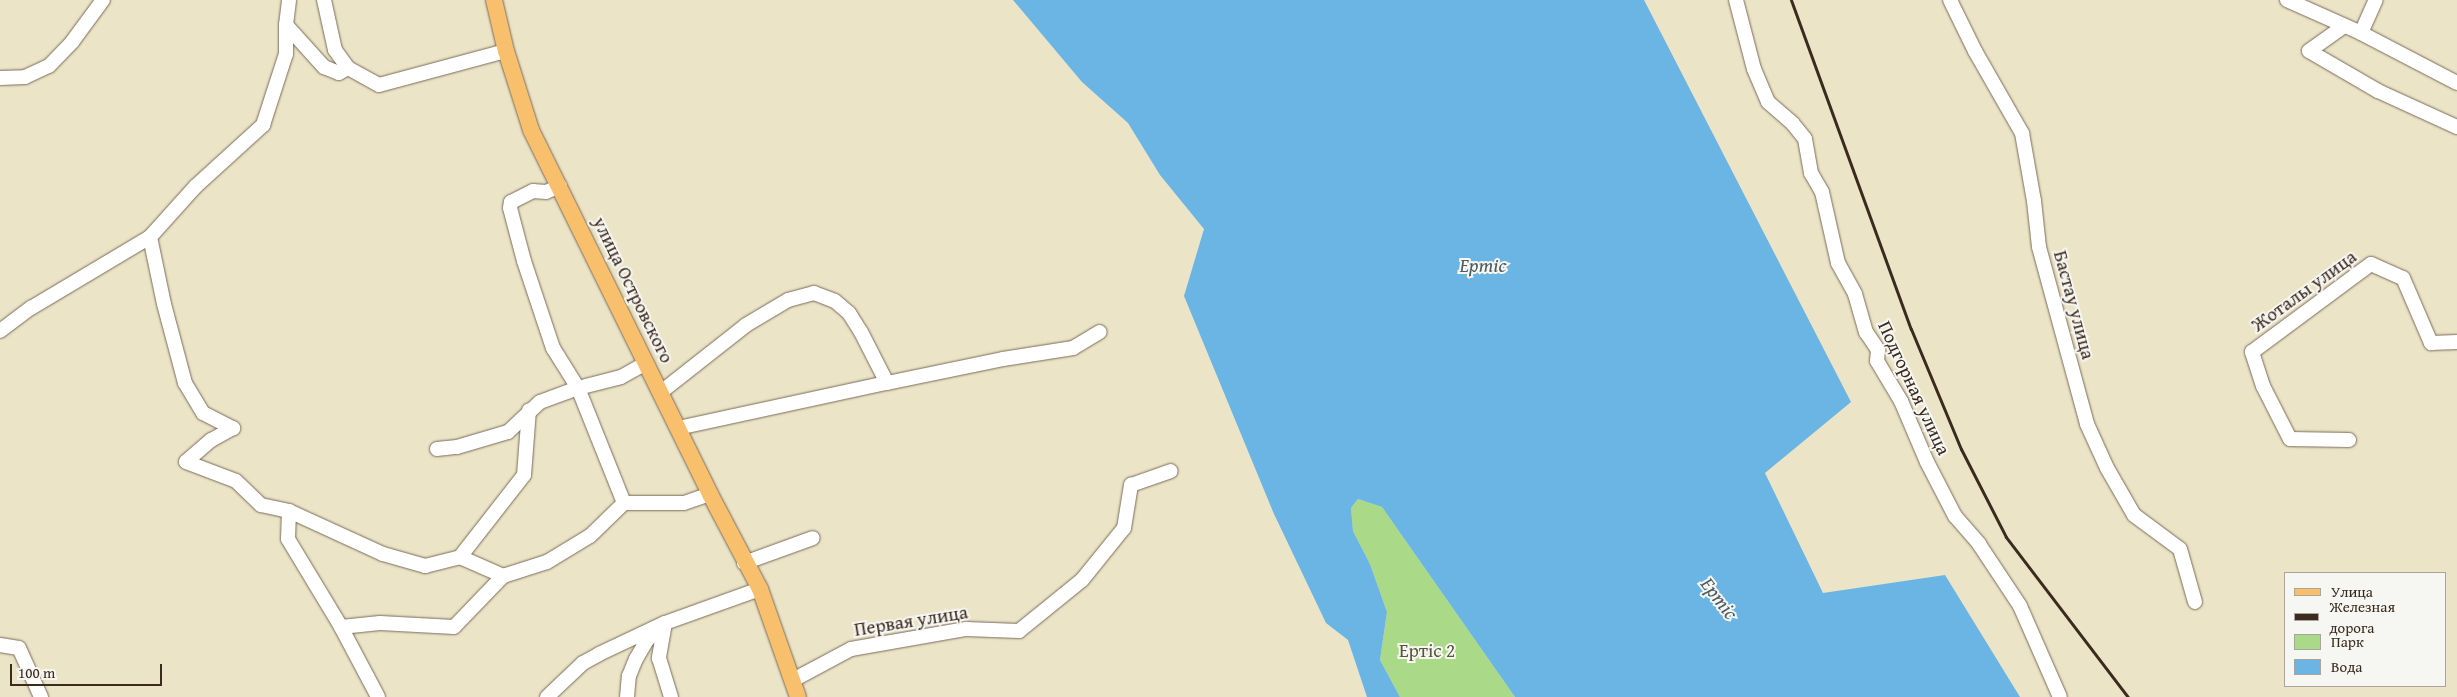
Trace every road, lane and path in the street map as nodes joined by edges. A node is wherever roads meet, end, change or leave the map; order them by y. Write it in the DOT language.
graph roads {
  1 [pos="103,0"];
  2 [pos="289,0"];
  3 [pos="324,0"];
  4 [pos="494,0"];
  5 [pos="1736,0"];
  6 [pos="1950,0"];
  7 [pos="2287,0"];
  8 [pos="2376,0"];
  9 [pos="286,25"];
  10 [pos="2344,26"];
  11 [pos="2361,33"];
  12 [pos="506,51"];
  13 [pos="348,68"];
  14 [pos="0,78"];
  15 [pos="2455,78"];
  16 [pos="2457,127"];
  17 [pos="560,186"];
  18 [pos="150,236"];
  19 [pos="0,330"];
  20 [pos="1100,332"];
  21 [pos="2457,342"];
  22 [pos="646,363"];
  23 [pos="887,383"];
  24 [pos="578,388"];
  25 [pos="661,392"];
  26 [pos="530,410"];
  27 [pos="678,428"];
  28 [pos="2349,440"];
  29 [pos="437,450"];
  30 [pos="1171,471"];
  31 [pos="710,494"];
  32 [pos="624,503"];
  33 [pos="290,511"];
  34 [pos="814,538"];
  35 [pos="460,557"];
  36 [pos="744,563"];
  37 [pos="503,576"];
  38 [pos="760,589"];
  39 [pos="2195,602"];
  40 [pos="665,623"];
  41 [pos="341,627"];
  42 [pos="0,645"];
  43 [pos="793,680"];
  44 [pos="41,697"];
  45 [pos="378,697"];
  46 [pos="547,697"];
  47 [pos="627,697"];
  48 [pos="671,697"];
  49 [pos="798,697"];
  50 [pos="2060,697"];
  1 -- 14 [label="street"];
  2 -- 9 [label="street"];
  3 -- 13 [label="street"];
  4 -- 12 [label="main road, улица Островского"];
  5 -- 50 [label="street, Подгорная улица"];
  6 -- 39 [label="street, Бастау улица"];
  7 -- 10 [label="street"];
  8 -- 11 [label="street"];
  9 -- 13 [label="street"];
  9 -- 18 [label="street"];
  10 -- 11 [label="street"];
  10 -- 16 [label="street"];
  11 -- 15 [label="street"];
  12 -- 13 [label="street"];
  12 -- 17 [label="main road, улица Островского"];
  17 -- 22 [label="main road, улица Островского"];
  17 -- 24 [label="street"];
  18 -- 19 [label="street"];
  18 -- 33 [label="street"];
  20 -- 23 [label="street"];
  21 -- 28 [label="street, Жоталы улица"];
  22 -- 24 [label="street"];
  22 -- 25 [label="main road, улица Островского"];
  23 -- 25 [label="street"];
  23 -- 27 [label="street"];
  24 -- 26 [label="street"];
  24 -- 32 [label="street"];
  25 -- 27 [label="main road, улица Островского"];
  26 -- 29 [label="street"];
  26 -- 35 [label="street"];
  27 -- 31 [label="main road, улица Островского"];
  30 -- 43 [label="street, Первая улица"];
  31 -- 32 [label="street"];
  31 -- 36 [label="main road, улица Островского"];
  32 -- 37 [label="street"];
  33 -- 35 [label="street"];
  33 -- 41 [label="street"];
  34 -- 36 [label="street"];
  35 -- 37 [label="street"];
  36 -- 38 [label="main road, улица Островского"];
  37 -- 41 [label="street"];
  38 -- 40 [label="street"];
  38 -- 43 [label="main road, улица Островского"];
  40 -- 46 [label="street"];
  40 -- 47 [label="street"];
  40 -- 48 [label="street"];
  41 -- 45 [label="street"];
  42 -- 44 [label="street"];
  43 -- 49 [label="main road, улица Островского"];
}
